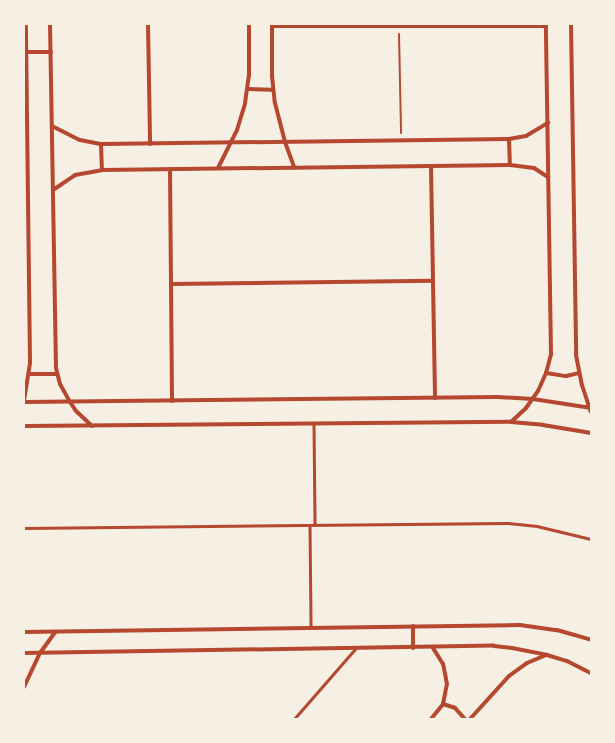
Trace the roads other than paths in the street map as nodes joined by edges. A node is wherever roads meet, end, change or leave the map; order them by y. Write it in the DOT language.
graph roads {
  1 [pos="26,24"];
  2 [pos="50,24"];
  3 [pos="148,24"];
  4 [pos="249,24"];
  5 [pos="571,24"];
  6 [pos="272,25"];
  7 [pos="546,25"];
  8 [pos="27,52"];
  9 [pos="50,52"];
  10 [pos="248,90"];
  11 [pos="273,90"];
  12 [pos="548,123"];
  13 [pos="52,126"];
  14 [pos="509,139"];
  15 [pos="284,142"];
  16 [pos="231,143"];
  17 [pos="101,144"];
  18 [pos="150,144"];
  19 [pos="510,164"];
  20 [pos="431,166"];
  21 [pos="294,167"];
  22 [pos="218,168"];
  23 [pos="170,169"];
  24 [pos="102,170"];
  25 [pos="548,177"];
  26 [pos="53,190"];
  27 [pos="433,281"];
  28 [pos="171,284"];
  29 [pos="579,373"];
  30 [pos="29,374"];
  31 [pos="57,374"];
  32 [pos="546,374"];
  33 [pos="435,398"];
  34 [pos="533,399"];
  35 [pos="172,401"];
  36 [pos="24,402"];
  37 [pos="70,402"];
  38 [pos="590,410"];
  39 [pos="511,422"];
  40 [pos="314,424"];
  41 [pos="24,426"];
  42 [pos="92,426"];
  43 [pos="591,433"];
  44 [pos="310,525"];
  45 [pos="315,525"];
  46 [pos="24,528"];
  47 [pos="591,539"];
  48 [pos="413,626"];
  49 [pos="310,627"];
  50 [pos="24,632"];
  51 [pos="55,632"];
  52 [pos="591,640"];
  53 [pos="413,648"];
  54 [pos="433,648"];
  55 [pos="355,649"];
  56 [pos="24,653"];
  57 [pos="40,653"];
  58 [pos="547,654"];
  59 [pos="591,673"];
  60 [pos="24,687"];
  61 [pos="443,704"];
  62 [pos="294,719"];
  63 [pos="431,719"];
  64 [pos="465,719"];
  65 [pos="470,719"];
  1 -- 8 [label="street"];
  2 -- 9 [label="street"];
  3 -- 18 [label="street"];
  4 -- 10 [label="street"];
  5 -- 29 [label="street"];
  6 -- 7 [label="street"];
  6 -- 11 [label="street"];
  7 -- 12 [label="street"];
  8 -- 9 [label="street"];
  8 -- 30 [label="street"];
  9 -- 13 [label="street"];
  10 -- 11 [label="street"];
  10 -- 16 [label="street"];
  11 -- 15 [label="street"];
  12 -- 14 [label="street"];
  12 -- 25 [label="street"];
  13 -- 17 [label="street"];
  13 -- 26 [label="street"];
  14 -- 15 [label="street"];
  14 -- 19 [label="street"];
  15 -- 16 [label="street"];
  15 -- 21 [label="street"];
  16 -- 18 [label="street"];
  16 -- 22 [label="street"];
  17 -- 18 [label="street"];
  17 -- 24 [label="street"];
  19 -- 20 [label="street"];
  19 -- 25 [label="street"];
  20 -- 21 [label="street"];
  20 -- 27 [label="street"];
  21 -- 22 [label="street"];
  22 -- 23 [label="street"];
  23 -- 24 [label="street"];
  23 -- 28 [label="street"];
  24 -- 26 [label="street"];
  25 -- 32 [label="street"];
  26 -- 31 [label="street"];
  27 -- 28 [label="street"];
  27 -- 33 [label="street"];
  28 -- 35 [label="street"];
  29 -- 32 [label="street"];
  29 -- 38 [label="street"];
  30 -- 31 [label="street"];
  30 -- 36 [label="street"];
  31 -- 37 [label="street"];
  32 -- 34 [label="street"];
  33 -- 34 [label="street"];
  33 -- 35 [label="street"];
  34 -- 38 [label="street"];
  34 -- 39 [label="street"];
  35 -- 37 [label="street"];
  36 -- 37 [label="street"];
  37 -- 42 [label="street"];
  39 -- 40 [label="street"];
  39 -- 43 [label="street"];
  40 -- 42 [label="street"];
  40 -- 45 [label="lane"];
  41 -- 42 [label="street"];
  44 -- 45 [label="lane"];
  44 -- 46 [label="lane"];
  44 -- 49 [label="lane"];
  45 -- 47 [label="lane"];
  48 -- 49 [label="street"];
  48 -- 52 [label="street"];
  48 -- 53 [label="street"];
  49 -- 51 [label="street"];
  50 -- 51 [label="street"];
  51 -- 57 [label="street"];
  53 -- 54 [label="street"];
  53 -- 55 [label="street"];
  54 -- 58 [label="street"];
  54 -- 61 [label="street"];
  55 -- 57 [label="street"];
  55 -- 62 [label="lane"];
  56 -- 57 [label="street"];
  57 -- 60 [label="street"];
  58 -- 59 [label="street"];
  58 -- 65 [label="street"];
  61 -- 63 [label="street"];
  61 -- 64 [label="street"];
}
